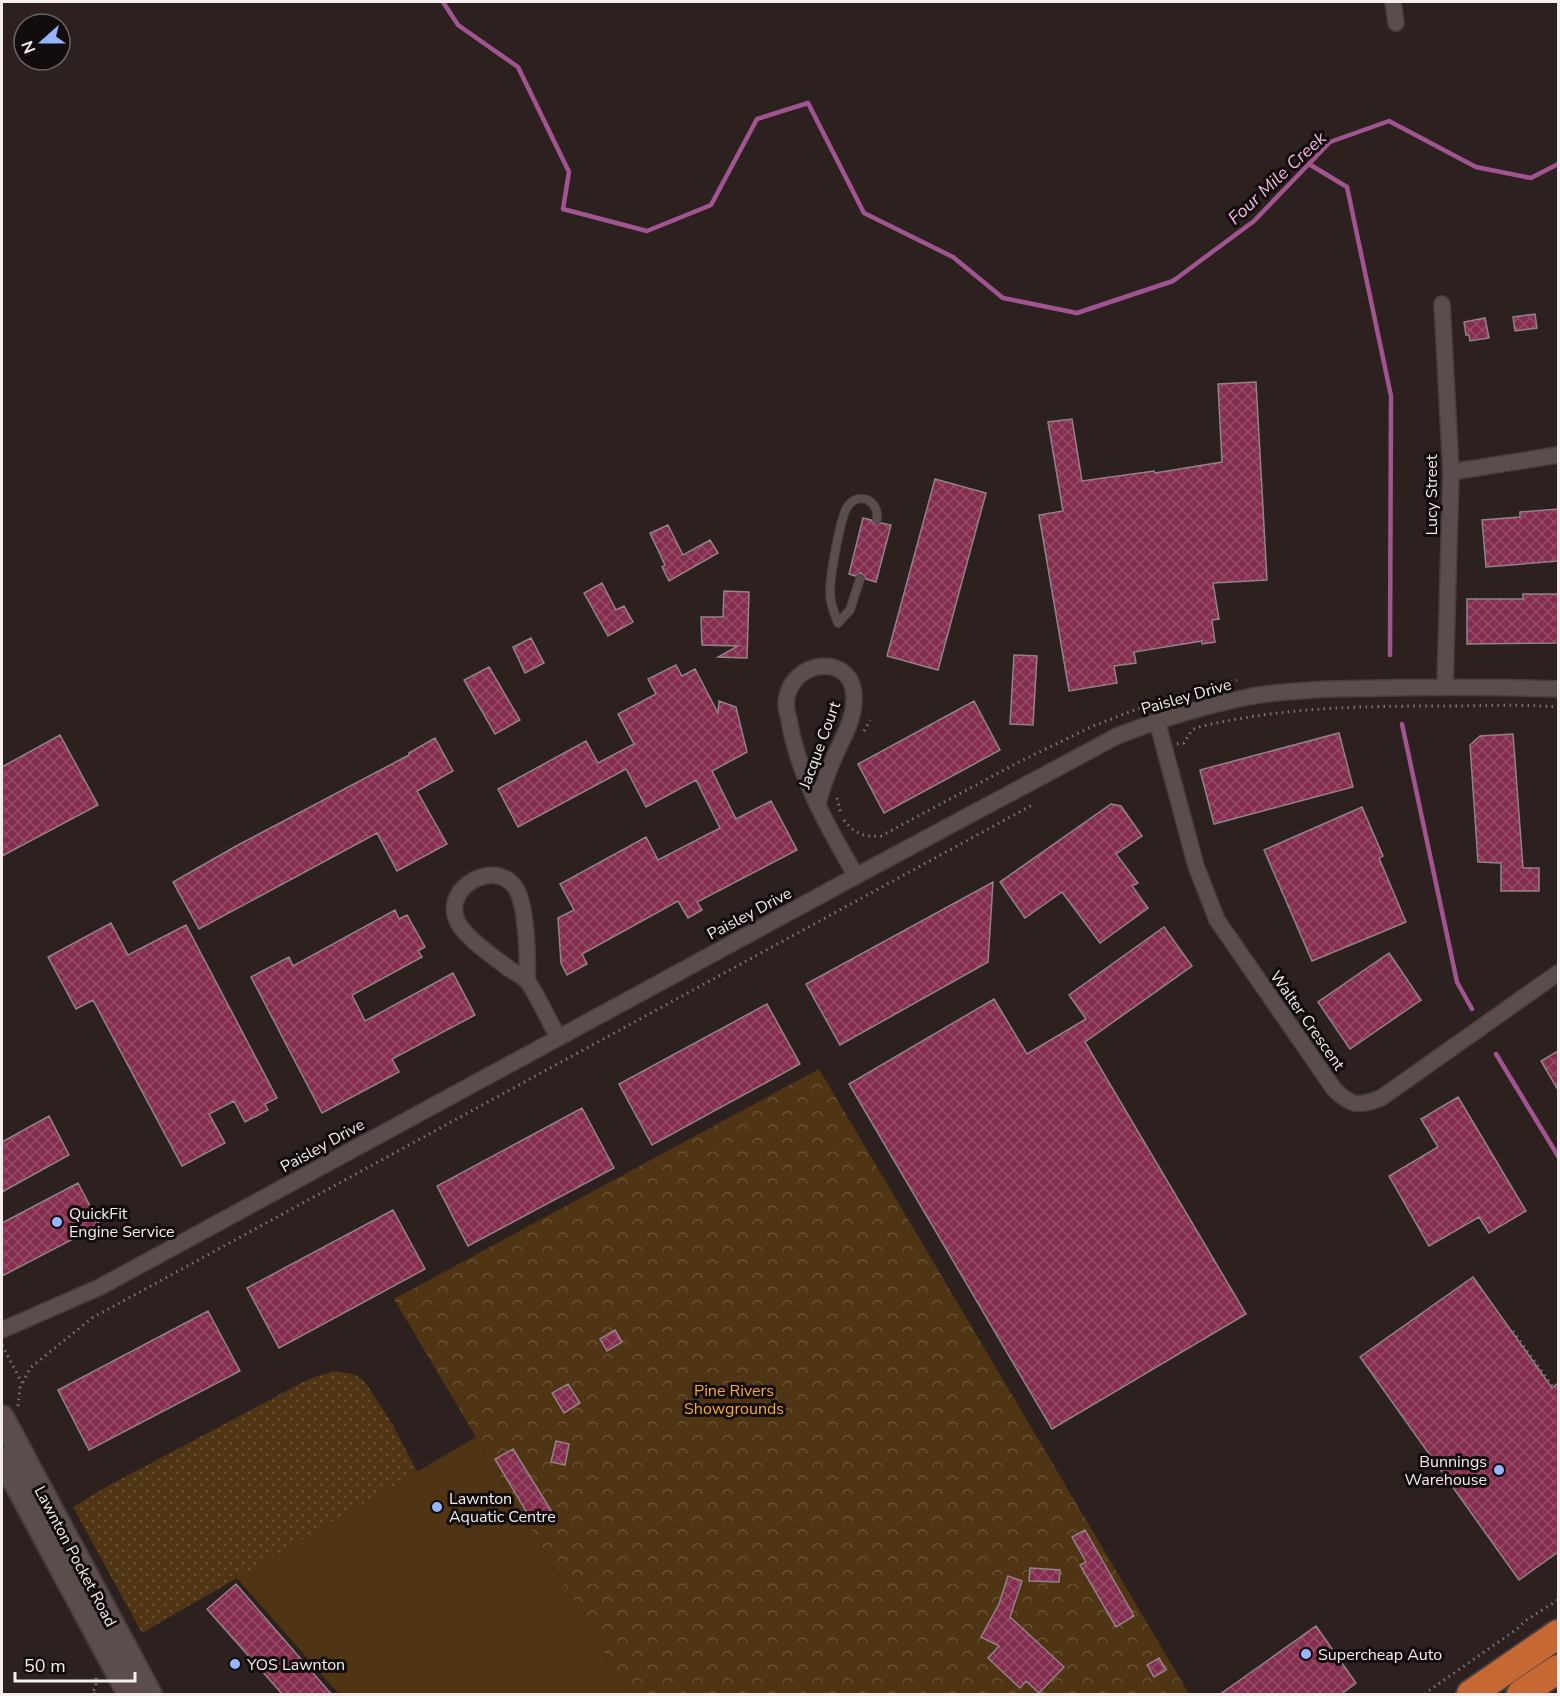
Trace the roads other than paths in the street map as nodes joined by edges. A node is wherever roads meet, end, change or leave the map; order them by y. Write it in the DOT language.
graph roads {
  1 [pos="1394,2"];
  2 [pos="1396,23"];
  3 [pos="1442,304"];
  4 [pos="1558,454"];
  5 [pos="1451,472"];
  6 [pos="878,519"];
  7 [pos="860,579"];
  8 [pos="1445,687"];
  9 [pos="1558,689"];
  10 [pos="1157,721"];
  11 [pos="818,803"];
  12 [pos="856,876"];
  13 [pos="1558,973"];
  14 [pos="527,981"];
  15 [pos="558,1037"];
  16 [pos="2,1330"];
  17 [pos="11,1414"];
  18 [pos="2,1458"];
  19 [pos="1558,1634"];
  20 [pos="1558,1669"];
  21 [pos="114,1685"];
  22 [pos="129,1695"];
  23 [pos="150,1695"];
  24 [pos="1471,1695"];
  25 [pos="1521,1695"];
  1 -- 2 [label="street"];
  3 -- 5 [label="street, Lucy Street"];
  4 -- 5 [label="street"];
  5 -- 8 [label="street, Lucy Street"];
  6 -- 7 [label="lane"];
  8 -- 9 [label="street, Paisley Drive"];
  8 -- 10 [label="street, Paisley Drive"];
  10 -- 12 [label="street, Paisley Drive"];
  10 -- 13 [label="street, Walter Crescent"];
  11 -- 11 [label="street, Jacque Court"];
  11 -- 12 [label="street, Jacque Court"];
  12 -- 15 [label="street, Paisley Drive"];
  14 -- 14 [label="street"];
  14 -- 15 [label="street"];
  15 -- 16 [label="street, Paisley Drive"];
  17 -- 23 [label="main road, Lawnton Pocket Road"];
  18 -- 21 [label="main road, Lawnton Pocket Road"];
  19 -- 24 [label="highway"];
  20 -- 25 [label="highway"];
  21 -- 22 [label="main road, Lawnton Pocket Road"];
}
